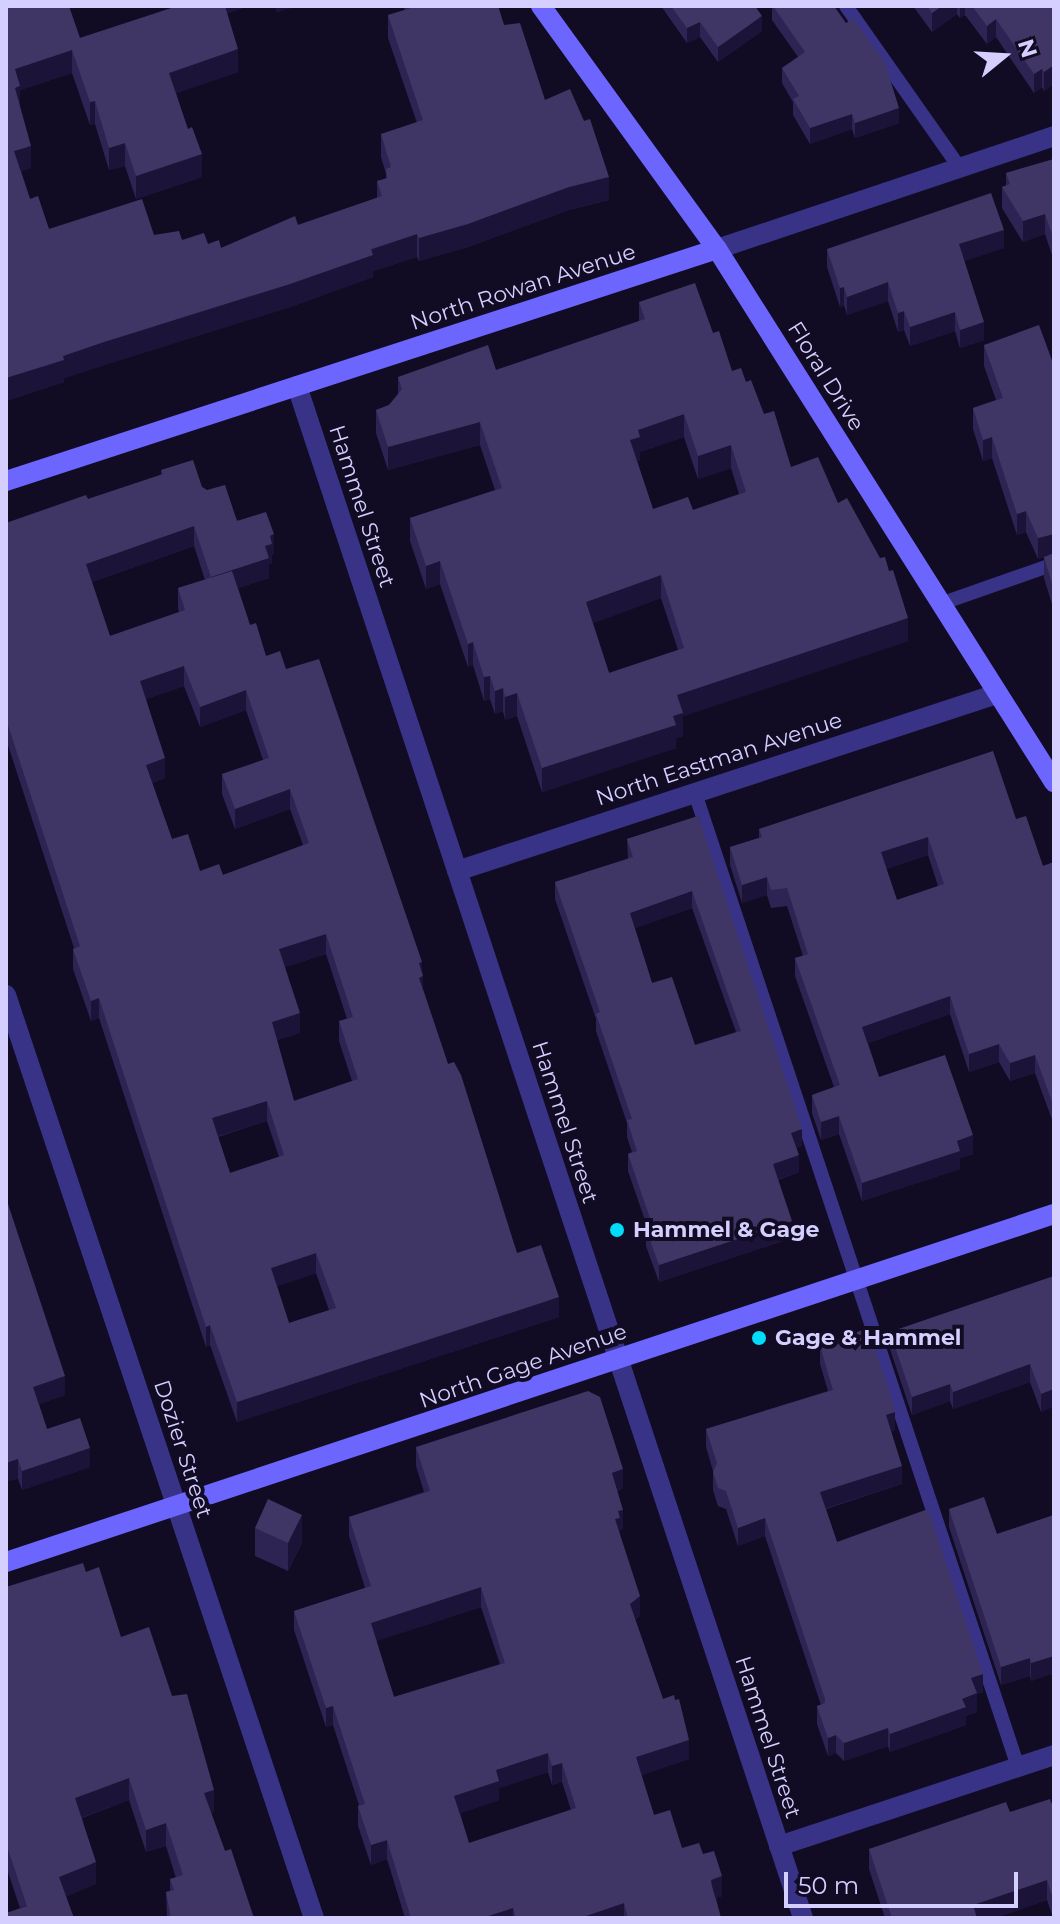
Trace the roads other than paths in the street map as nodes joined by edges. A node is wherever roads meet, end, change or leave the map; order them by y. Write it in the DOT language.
graph roads {
  1 [pos="541,6"];
  2 [pos="846,6"];
  3 [pos="1054,136"];
  4 [pos="960,168"];
  5 [pos="717,249"];
  6 [pos="297,386"];
  7 [pos="6,481"];
  8 [pos="1054,564"];
  9 [pos="940,604"];
  10 [pos="997,694"];
  11 [pos="1054,782"];
  12 [pos="695,793"];
  13 [pos="457,871"];
  14 [pos="6,995"];
  15 [pos="1054,1214"];
  16 [pos="856,1280"];
  17 [pos="618,1359"];
  18 [pos="177,1508"];
  19 [pos="6,1562"];
  20 [pos="1054,1755"];
  21 [pos="1018,1767"];
  22 [pos="779,1846"];
  23 [pos="314,1918"];
  24 [pos="803,1918"];
  1 -- 5 [label="street, Floral Drive"];
  2 -- 4 [label="lane"];
  3 -- 4 [label="street, North Rowan Avenue"];
  4 -- 5 [label="street, North Rowan Avenue"];
  5 -- 6 [label="street, North Rowan Avenue"];
  5 -- 9 [label="street, Floral Drive"];
  6 -- 7 [label="street, North Rowan Avenue"];
  6 -- 13 [label="street, Hammel Street"];
  8 -- 9 [label="lane"];
  9 -- 10 [label="street, Floral Drive"];
  10 -- 11 [label="street, Floral Drive"];
  10 -- 12 [label="street, North Eastman Avenue"];
  12 -- 13 [label="street, North Eastman Avenue"];
  12 -- 16 [label="lane"];
  13 -- 17 [label="street, Hammel Street"];
  14 -- 18 [label="street, Dozier Street"];
  15 -- 16 [label="street, North Gage Avenue"];
  16 -- 17 [label="street, North Gage Avenue"];
  16 -- 21 [label="lane"];
  17 -- 18 [label="street, North Gage Avenue"];
  17 -- 22 [label="street, Hammel Street"];
  18 -- 19 [label="street, North Gage Avenue"];
  18 -- 23 [label="street, Dozier Street"];
  20 -- 21 [label="street"];
  21 -- 22 [label="street"];
  22 -- 24 [label="street, Hammel Street"];
}
